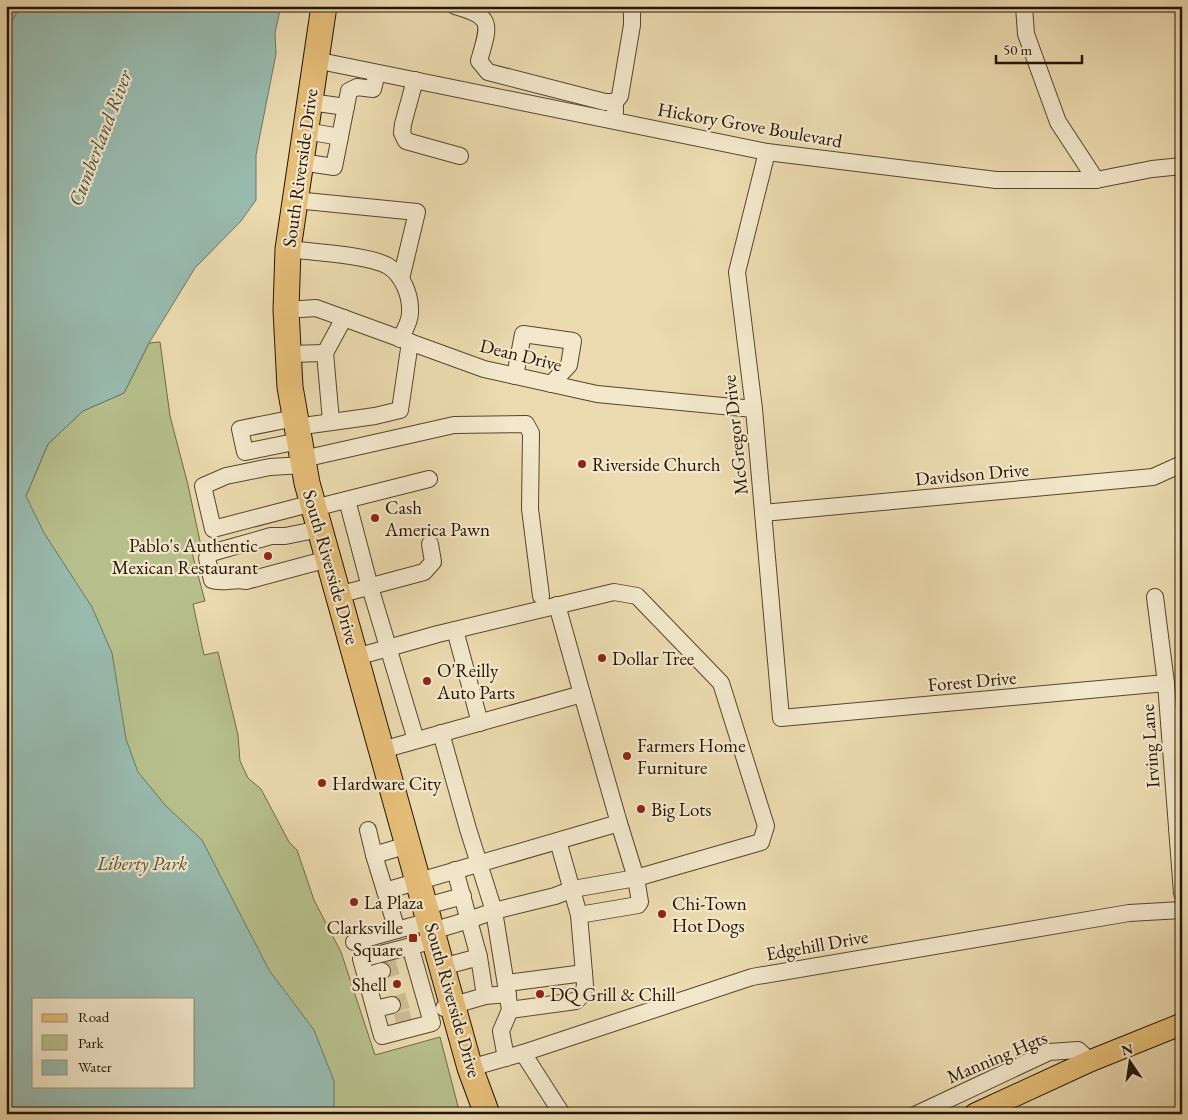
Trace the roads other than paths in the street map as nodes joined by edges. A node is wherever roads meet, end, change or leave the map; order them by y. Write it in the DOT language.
graph roads {
  1 [pos="324,6"];
  2 [pos="455,6"];
  3 [pos="628,6"];
  4 [pos="1024,6"];
  5 [pos="315,60"];
  6 [pos="377,72"];
  7 [pos="415,80"];
  8 [pos="310,102"];
  9 [pos="615,102"];
  10 [pos="346,107"];
  11 [pos="615,121"];
  12 [pos="306,131"];
  13 [pos="340,137"];
  14 [pos="767,152"];
  15 [pos="460,156"];
  16 [pos="301,162"];
  17 [pos="1182,166"];
  18 [pos="1096,180"];
  19 [pos="296,200"];
  20 [pos="288,249"];
  21 [pos="401,279"];
  22 [pos="286,310"];
  23 [pos="344,318"];
  24 [pos="405,340"];
  25 [pos="325,353"];
  26 [pos="288,354"];
  27 [pos="515,376"];
  28 [pos="551,384"];
  29 [pos="754,409"];
  30 [pos="332,421"];
  31 [pos="299,442"];
  32 [pos="1182,464"];
  33 [pos="429,479"];
  34 [pos="347,500"];
  35 [pos="763,513"];
  36 [pos="316,514"];
  37 [pos="430,544"];
  38 [pos="328,559"];
  39 [pos="370,587"];
  40 [pos="338,595"];
  41 [pos="541,596"];
  42 [pos="1155,597"];
  43 [pos="557,605"];
  44 [pos="455,630"];
  45 [pos="389,648"];
  46 [pos="356,657"];
  47 [pos="1166,683"];
  48 [pos="582,694"];
  49 [pos="781,718"];
  50 [pos="480,722"];
  51 [pos="441,734"];
  52 [pos="416,740"];
  53 [pos="382,750"];
  54 [pos="1178,796"];
  55 [pos="619,823"];
  56 [pos="368,830"];
  57 [pos="558,841"];
  58 [pos="408,845"];
  59 [pos="374,855"];
  60 [pos="480,863"];
  61 [pos="455,870"];
  62 [pos="636,878"];
  63 [pos="419,881"];
  64 [pos="573,889"];
  65 [pos="385,891"];
  66 [pos="1182,893"];
  67 [pos="463,896"];
  68 [pos="1182,910"];
  69 [pos="494,911"];
  70 [pos="580,915"];
  71 [pos="469,920"];
  72 [pos="431,924"];
  73 [pos="397,930"];
  74 [pos="354,942"];
  75 [pos="479,957"];
  76 [pos="409,958"];
  77 [pos="442,967"];
  78 [pos="382,971"];
  79 [pos="584,973"];
  80 [pos="366,976"];
  81 [pos="485,996"];
  82 [pos="509,996"];
  83 [pos="392,1005"];
  84 [pos="453,1005"];
  85 [pos="375,1009"];
  86 [pos="422,1014"];
  87 [pos="396,1022"];
  88 [pos="1182,1024"];
  89 [pos="379,1026"];
  90 [pos="523,1052"];
  91 [pos="506,1058"];
  92 [pos="1090,1061"];
  93 [pos="470,1068"];
  94 [pos="487,1114"];
  95 [pos="562,1114"];
  96 [pos="918,1114"];
  97 [pos="975,1114"];
  1 -- 5 [label="highway, South Riverside Drive"];
  2 -- 9 [label="street"];
  3 -- 9 [label="street"];
  4 -- 18 [label="street"];
  5 -- 6 [label="street, Hickory Grove Boulevard"];
  5 -- 8 [label="highway, South Riverside Drive"];
  6 -- 7 [label="street, Hickory Grove Boulevard"];
  6 -- 10 [label="street"];
  7 -- 11 [label="street, Hickory Grove Boulevard"];
  7 -- 15 [label="street"];
  8 -- 10 [label="street"];
  8 -- 12 [label="highway, South Riverside Drive"];
  9 -- 11 [label="street"];
  10 -- 13 [label="street"];
  11 -- 14 [label="street, Hickory Grove Boulevard"];
  12 -- 13 [label="street"];
  12 -- 16 [label="highway, South Riverside Drive"];
  13 -- 16 [label="street"];
  14 -- 18 [label="street, Hickory Grove Boulevard"];
  14 -- 29 [label="street, McGregor Drive"];
  16 -- 19 [label="highway, South Riverside Drive"];
  17 -- 18 [label="street, Hickory Grove Boulevard"];
  19 -- 20 [label="highway, South Riverside Drive"];
  19 -- 21 [label="street"];
  20 -- 21 [label="street"];
  20 -- 22 [label="highway, South Riverside Drive"];
  21 -- 24 [label="street"];
  22 -- 23 [label="street, Dean Drive"];
  22 -- 26 [label="highway, South Riverside Drive"];
  23 -- 24 [label="street, Dean Drive"];
  23 -- 25 [label="street"];
  24 -- 27 [label="street, Dean Drive"];
  24 -- 30 [label="street"];
  25 -- 26 [label="street"];
  25 -- 30 [label="street"];
  26 -- 31 [label="highway, South Riverside Drive"];
  27 -- 28 [label="street, Dean Drive"];
  27 -- 28 [label="street"];
  28 -- 29 [label="street, Dean Drive"];
  29 -- 35 [label="street, McGregor Drive"];
  30 -- 31 [label="street"];
  31 -- 36 [label="highway, South Riverside Drive"];
  31 -- 36 [label="street"];
  31 -- 41 [label="street"];
  32 -- 35 [label="street, Davidson Drive"];
  33 -- 34 [label="street"];
  34 -- 36 [label="street"];
  34 -- 39 [label="street"];
  35 -- 49 [label="street, McGregor Drive"];
  36 -- 38 [label="highway, South Riverside Drive"];
  36 -- 38 [label="street"];
  37 -- 39 [label="street"];
  38 -- 40 [label="highway, South Riverside Drive"];
  39 -- 40 [label="street"];
  39 -- 45 [label="street"];
  40 -- 46 [label="highway, South Riverside Drive"];
  42 -- 47 [label="street, Irving Lane"];
  43 -- 44 [label="street"];
  43 -- 48 [label="street"];
  43 -- 62 [label="street"];
  44 -- 45 [label="street"];
  44 -- 50 [label="street"];
  45 -- 46 [label="street"];
  45 -- 52 [label="street"];
  46 -- 53 [label="highway, South Riverside Drive"];
  47 -- 49 [label="street, Forest Drive"];
  47 -- 54 [label="street, Irving Lane"];
  48 -- 50 [label="street"];
  48 -- 55 [label="street"];
  50 -- 51 [label="street"];
  51 -- 52 [label="street"];
  51 -- 60 [label="street"];
  52 -- 53 [label="street"];
  53 -- 58 [label="highway, South Riverside Drive"];
  54 -- 66 [label="street, Irving Lane"];
  55 -- 57 [label="street"];
  55 -- 62 [label="street"];
  56 -- 59 [label="street"];
  57 -- 60 [label="street"];
  57 -- 64 [label="street"];
  58 -- 59 [label="street"];
  58 -- 63 [label="highway, South Riverside Drive"];
  59 -- 65 [label="street"];
  60 -- 61 [label="street"];
  60 -- 69 [label="street"];
  61 -- 63 [label="street"];
  61 -- 67 [label="street"];
  62 -- 64 [label="street"];
  62 -- 70 [label="street"];
  63 -- 65 [label="street"];
  63 -- 72 [label="highway, South Riverside Drive"];
  64 -- 69 [label="street"];
  64 -- 70 [label="street"];
  65 -- 73 [label="street"];
  67 -- 71 [label="street"];
  67 -- 72 [label="street"];
  68 -- 90 [label="street, Edgehill Drive"];
  69 -- 71 [label="street"];
  69 -- 82 [label="street"];
  70 -- 79 [label="street"];
  71 -- 72 [label="street"];
  71 -- 75 [label="street"];
  72 -- 73 [label="street"];
  72 -- 76 [label="street"];
  72 -- 77 [label="highway, South Riverside Drive"];
  73 -- 74 [label="street"];
  75 -- 77 [label="street"];
  75 -- 81 [label="street"];
  76 -- 80 [label="street"];
  76 -- 86 [label="street"];
  77 -- 84 [label="highway, South Riverside Drive"];
  78 -- 80 [label="street"];
  79 -- 82 [label="street"];
  79 -- 82 [label="street"];
  80 -- 85 [label="street"];
  81 -- 82 [label="street"];
  81 -- 84 [label="street"];
  82 -- 91 [label="street"];
  83 -- 85 [label="street"];
  84 -- 86 [label="street"];
  84 -- 93 [label="highway, South Riverside Drive"];
  85 -- 89 [label="street"];
  86 -- 89 [label="street"];
  87 -- 89 [label="street"];
  88 -- 92 [label="main road"];
  90 -- 91 [label="street, Edgehill Drive"];
  90 -- 95 [label="street"];
  91 -- 93 [label="street, Edgehill Drive"];
  92 -- 96 [label="street, Manning Hgts"];
  92 -- 97 [label="main road"];
  93 -- 94 [label="highway, South Riverside Drive"];
}
